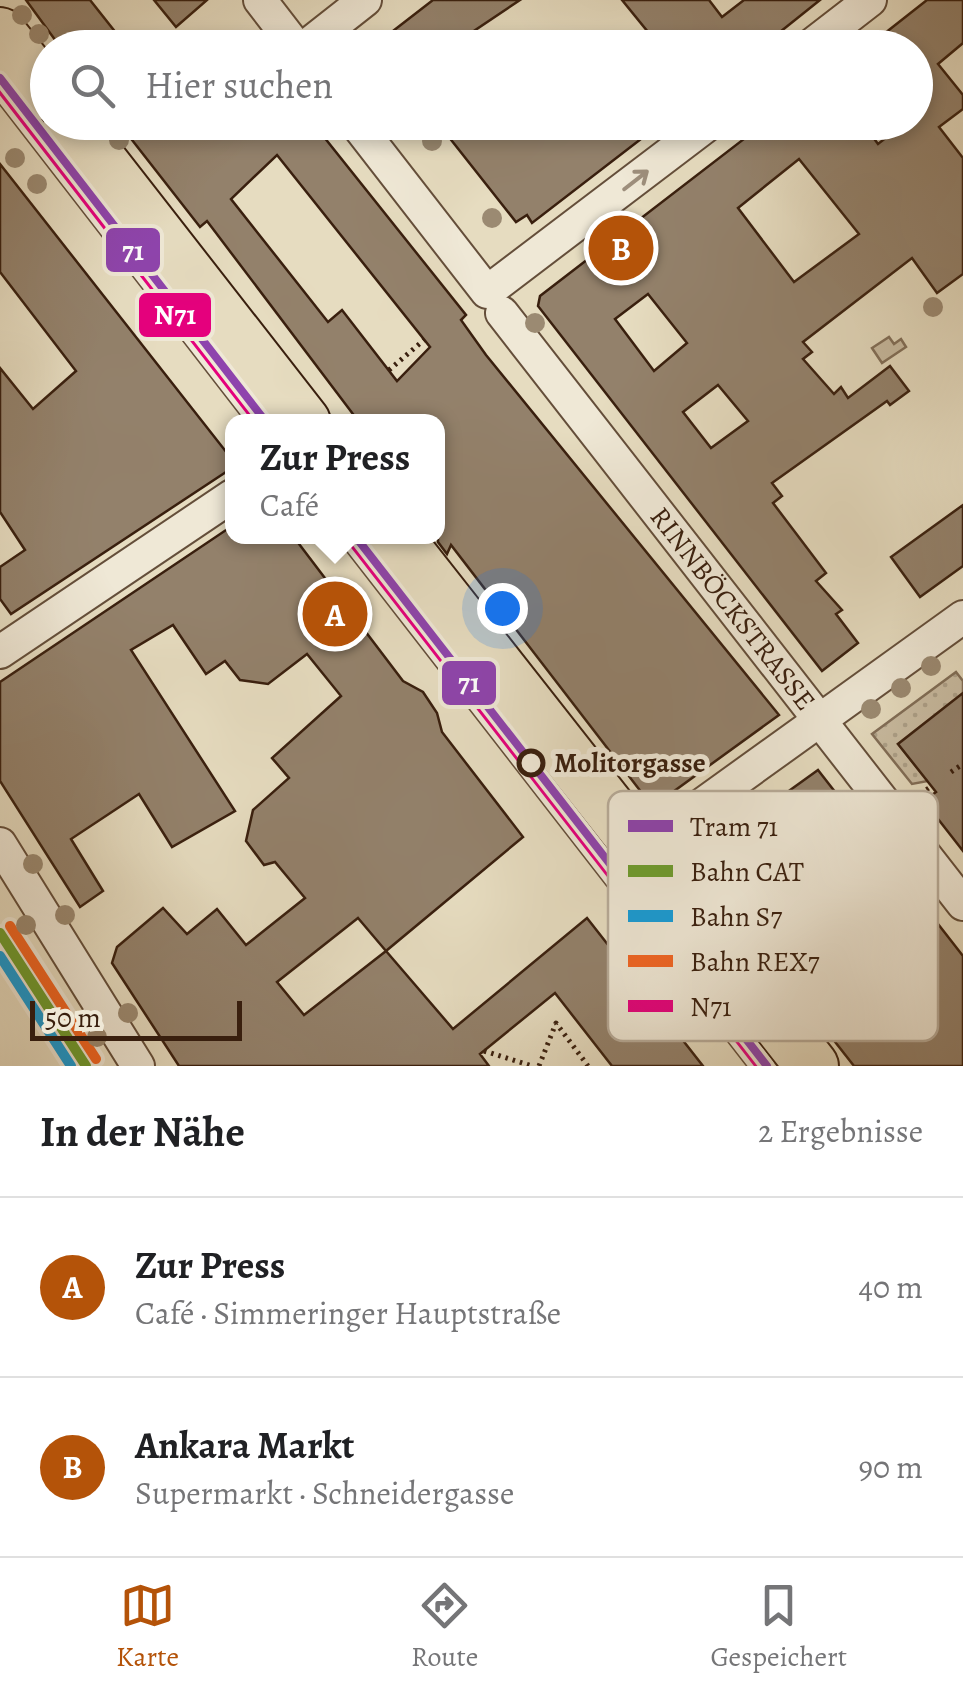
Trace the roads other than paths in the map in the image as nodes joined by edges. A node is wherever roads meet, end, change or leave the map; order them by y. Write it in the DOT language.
graph roads {
  1 [pos="260,0"];
  2 [pos="365,0"];
  3 [pos="870,0"];
  4 [pos="285,30"];
  5 [pos="324,30"];
  6 [pos="831,30"];
  7 [pos="0,34"];
  8 [pos="30,72"];
  9 [pos="0,89"];
  10 [pos="30,128"];
  11 [pos="40,140"];
  12 [pos="84,140"];
  13 [pos="370,140"];
  14 [pos="688,140"];
  15 [pos="498,296"];
  16 [pos="252,414"];
  17 [pos="298,414"];
  18 [pos="225,501"];
  19 [pos="353,544"];
  20 [pos="401,544"];
  21 [pos="963,617"];
  22 [pos="0,652"];
  23 [pos="819,720"];
  24 [pos="721,791"];
  25 [pos="875,791"];
  26 [pos="608,805"];
  27 [pos="0,844"];
  28 [pos="938,872"];
  29 [pos="608,873"];
  30 [pos="963,904"];
  31 [pos="739,1041"];
  32 [pos="792,1041"];
  33 [pos="811,1065"];
  34 [pos="138,1066"];
  35 [pos="758,1066"];
  1 -- 4 [label="street"];
  2 -- 5 [label="street"];
  3 -- 6 [label="street"];
  7 -- 8 [label="main road"];
  9 -- 10 [label="lane"];
  11 -- 16 [label="lane"];
  12 -- 17 [label="main road"];
  13 -- 15 [label="street, RINNBÖCKSTRASSE"];
  15 -- 14 [label="street, one-way"];
  15 -- 23 [label="street, RINNBÖCKSTRASSE"];
  18 -- 22 [label="street"];
  19 -- 29 [label="lane"];
  20 -- 26 [label="main road"];
  21 -- 23 [label="street"];
  23 -- 24 [label="street"];
  23 -- 25 [label="street, RINNBÖCKSTRASSE"];
  27 -- 34 [label="street"];
  28 -- 30 [label="street, RINNBÖCKSTRASSE"];
  31 -- 35 [label="lane"];
  32 -- 33 [label="main road"];
}
